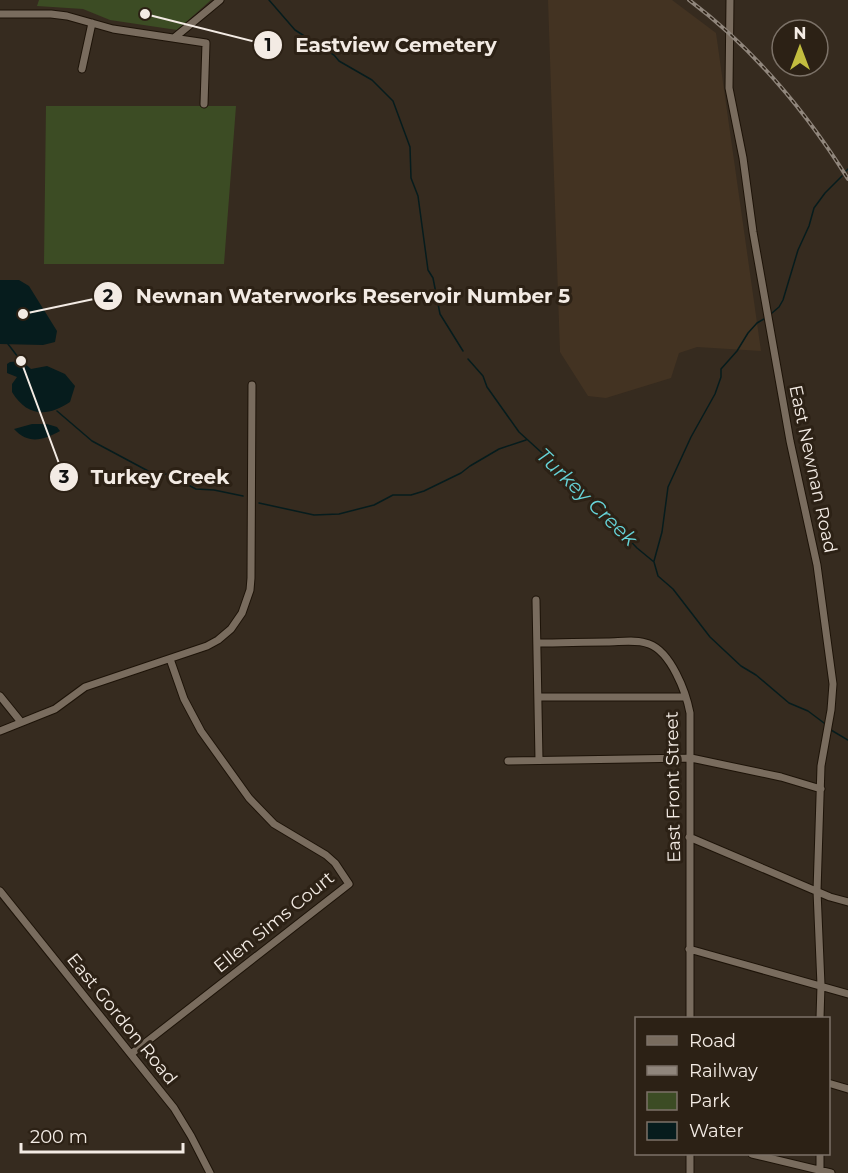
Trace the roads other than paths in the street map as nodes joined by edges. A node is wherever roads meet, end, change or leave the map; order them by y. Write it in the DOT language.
graph roads {
  1 [pos="220,0"];
  2 [pos="730,0"];
  3 [pos="0,14"];
  4 [pos="92,23"];
  5 [pos="174,38"];
  6 [pos="82,69"];
  7 [pos="204,104"];
  8 [pos="252,385"];
  9 [pos="536,600"];
  10 [pos="538,643"];
  11 [pos="170,659"];
  12 [pos="0,696"];
  13 [pos="539,697"];
  14 [pos="685,697"];
  15 [pos="21,722"];
  16 [pos="0,731"];
  17 [pos="691,758"];
  18 [pos="508,760"];
  19 [pos="539,760"];
  20 [pos="820,789"];
  21 [pos="689,837"];
  22 [pos="0,891"];
  23 [pos="817,891"];
  24 [pos="847,900"];
  25 [pos="690,949"];
  26 [pos="821,985"];
  27 [pos="848,994"];
  28 [pos="690,1017"];
  29 [pos="820,1017"];
  30 [pos="131,1054"];
  31 [pos="830,1084"];
  32 [pos="848,1089"];
  33 [pos="690,1155"];
  34 [pos="756,1155"];
  35 [pos="820,1155"];
  36 [pos="820,1172"];
  37 [pos="210,1173"];
  38 [pos="690,1173"];
  39 [pos="831,1173"];
  1 -- 5 [label="street"];
  2 -- 20 [label="street, East Newnan Road"];
  3 -- 4 [label="street"];
  4 -- 5 [label="street"];
  4 -- 6 [label="street"];
  5 -- 7 [label="street"];
  8 -- 11 [label="street"];
  9 -- 10 [label="street"];
  10 -- 13 [label="street"];
  10 -- 14 [label="street, East Front Street"];
  11 -- 15 [label="street"];
  11 -- 30 [label="street, Ellen Sims Court"];
  12 -- 15 [label="street"];
  13 -- 14 [label="street"];
  13 -- 19 [label="street"];
  14 -- 17 [label="street, East Front Street"];
  15 -- 16 [label="street"];
  17 -- 19 [label="street"];
  17 -- 20 [label="street"];
  17 -- 21 [label="street, East Front Street"];
  18 -- 19 [label="street"];
  20 -- 23 [label="street, East Newnan Road"];
  21 -- 23 [label="street"];
  21 -- 25 [label="street, East Front Street"];
  22 -- 30 [label="street, East Gordon Road"];
  23 -- 24 [label="street"];
  23 -- 26 [label="street, East Newnan Road"];
  25 -- 26 [label="street"];
  25 -- 28 [label="street, East Front Street"];
  26 -- 27 [label="street"];
  26 -- 29 [label="street, East Newnan Road"];
  30 -- 37 [label="street, East Gordon Road"];
  31 -- 32 [label="street"];
  33 -- 38 [label="street"];
  34 -- 36 [label="street"];
  35 -- 36 [label="street"];
  36 -- 39 [label="street"];
}
